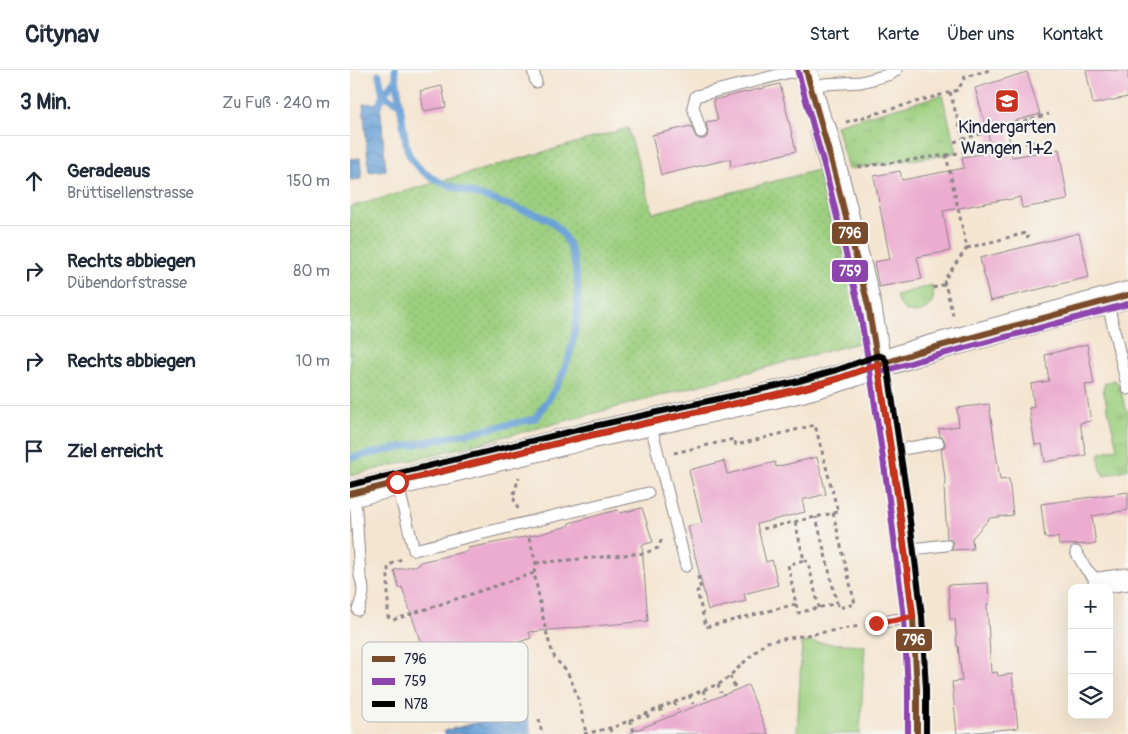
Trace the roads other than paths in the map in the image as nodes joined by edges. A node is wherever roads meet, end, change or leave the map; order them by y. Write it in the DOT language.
graph roads {
  1 [pos="896,70"];
  2 [pos="808,77"];
  3 [pos="833,126"];
  4 [pos="701,132"];
  5 [pos="1117,297"];
  6 [pos="878,364"];
  7 [pos="1128,388"];
  8 [pos="650,422"];
  9 [pos="938,443"];
  10 [pos="891,451"];
  11 [pos="397,482"];
  12 [pos="648,493"];
  13 [pos="351,494"];
  14 [pos="946,545"];
  15 [pos="904,550"];
  16 [pos="1076,552"];
  17 [pos="686,566"];
  18 [pos="1128,579"];
  19 [pos="1098,584"];
  20 [pos="1104,584"];
  21 [pos="358,610"];
  22 [pos="913,617"];
  23 [pos="876,623"];
  24 [pos="917,734"];
  1 -- 2 [label="lane"];
  2 -- 3 [label="street"];
  2 -- 4 [label="lane"];
  3 -- 6 [label="street"];
  5 -- 6 [label="street"];
  5 -- 7 [label="lane"];
  6 -- 8 [label="street"];
  6 -- 10 [label="street"];
  8 -- 11 [label="street"];
  8 -- 17 [label="lane"];
  9 -- 10 [label="lane"];
  10 -- 15 [label="street"];
  11 -- 12 [label="lane"];
  11 -- 13 [label="street"];
  13 -- 21 [label="lane"];
  14 -- 15 [label="lane"];
  15 -- 22 [label="street"];
  16 -- 19 [label="lane"];
  18 -- 20 [label="street"];
  22 -- 23 [label="lane"];
  22 -- 24 [label="street"];
}
